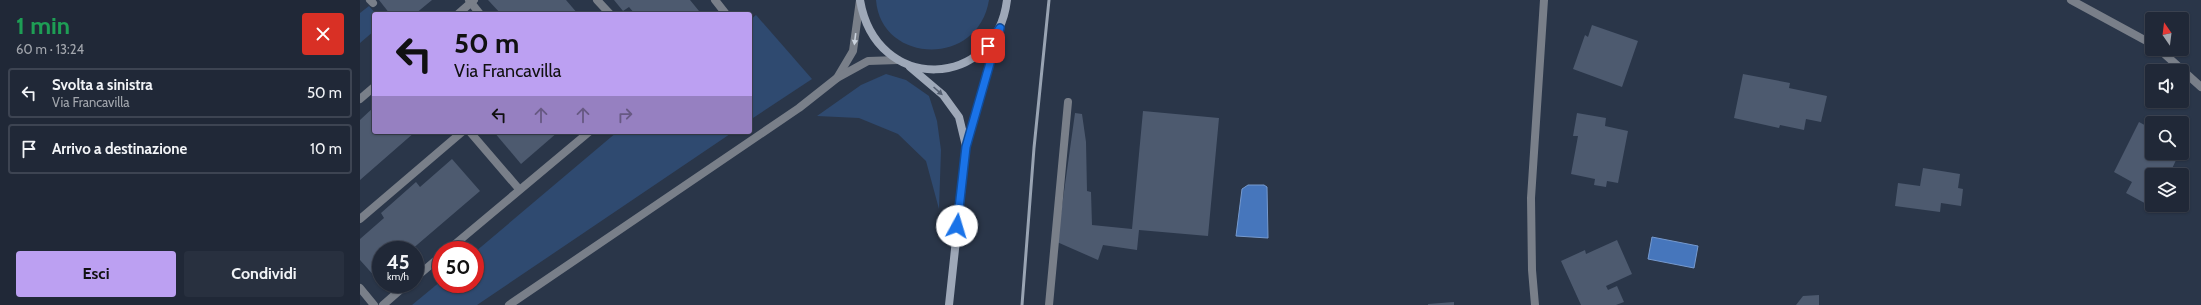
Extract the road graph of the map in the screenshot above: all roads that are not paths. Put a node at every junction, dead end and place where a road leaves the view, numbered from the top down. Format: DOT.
graph roads {
  1 [pos="597,0"];
  2 [pos="715,0"];
  3 [pos="860,0"];
  4 [pos="1007,0"];
  5 [pos="1544,0"];
  6 [pos="2071,0"];
  7 [pos="471,1"];
  8 [pos="460,12"];
  9 [pos="479,12"];
  10 [pos="608,12"];
  11 [pos="724,12"];
  12 [pos="1000,28"];
  13 [pos="2145,40"];
  14 [pos="2167,56"];
  15 [pos="898,60"];
  16 [pos="909,65"];
  17 [pos="837,78"];
  18 [pos="2201,87"];
  19 [pos="372,89"];
  20 [pos="360,99"];
  21 [pos="1068,102"];
  22 [pos="460,134"];
  23 [pos="472,134"];
  24 [pos="585,134"];
  25 [pos="966,147"];
  26 [pos="519,189"];
  27 [pos="360,219"];
  28 [pos="458,241"];
  29 [pos="432,264"];
  30 [pos="424,270"];
  31 [pos="360,288"];
  32 [pos="397,293"];
  33 [pos="374,305"];
  34 [pos="383,305"];
  35 [pos="509,305"];
  36 [pos="949,305"];
  37 [pos="1049,305"];
  38 [pos="1535,305"];
  1 -- 10 [label="street"];
  2 -- 11 [label="street"];
  3 -- 15 [label="main road"];
  3 -- 17 [label="street, one-way"];
  4 -- 12 [label="main road"];
  5 -- 38 [label="street"];
  6 -- 13 [label="street"];
  7 -- 8 [label="street"];
  7 -- 9 [label="street"];
  12 -- 16 [label="main road"];
  12 -- 25 [label="main road"];
  14 -- 18 [label="street"];
  15 -- 16 [label="main road"];
  15 -- 17 [label="street"];
  16 -- 25 [label="main road, one-way"];
  17 -- 35 [label="street"];
  19 -- 20 [label="street"];
  21 -- 37 [label="street"];
  22 -- 27 [label="street"];
  23 -- 26 [label="street"];
  24 -- 26 [label="street"];
  25 -- 36 [label="main road"];
  26 -- 28 [label="street"];
  29 -- 30 [label="street"];
  31 -- 33 [label="street"];
  32 -- 34 [label="street"];
}
